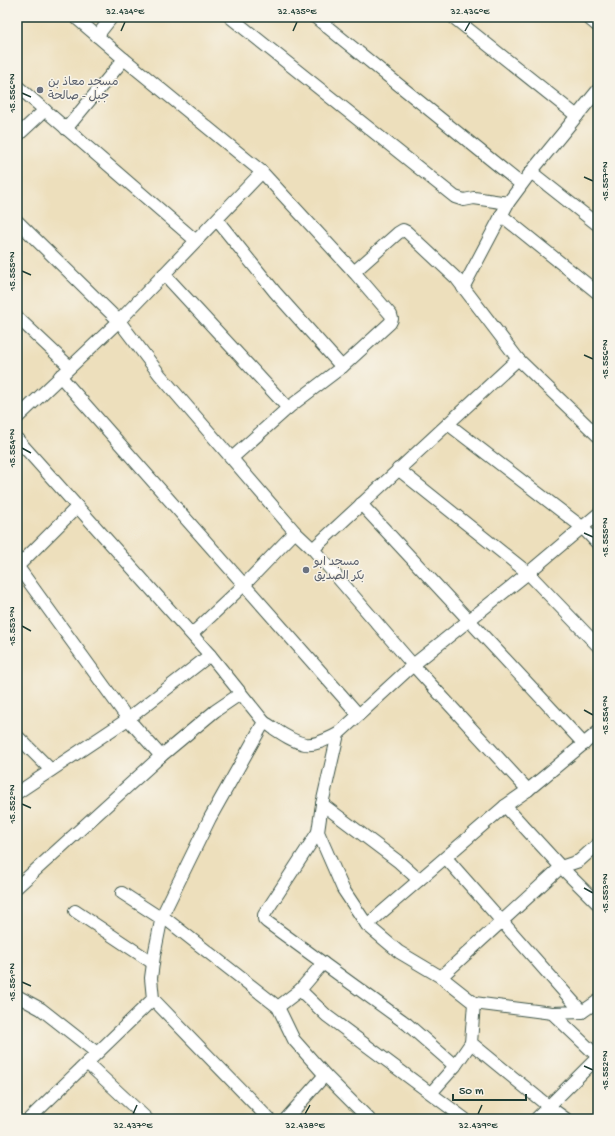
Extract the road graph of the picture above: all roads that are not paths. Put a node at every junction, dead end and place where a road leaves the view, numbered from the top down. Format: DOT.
graph roads {
  1 [pos="74,17"];
  2 [pos="112,17"];
  3 [pos="315,17"];
  4 [pos="453,17"];
  5 [pos="586,17"];
  6 [pos="235,18"];
  7 [pos="598,26"];
  8 [pos="97,36"];
  9 [pos="124,60"];
  10 [pos="17,86"];
  11 [pos="598,90"];
  12 [pos="45,110"];
  13 [pos="577,116"];
  14 [pos="66,129"];
  15 [pos="17,136"];
  16 [pos="262,172"];
  17 [pos="531,172"];
  18 [pos="521,184"];
  19 [pos="508,203"];
  20 [pos="501,215"];
  21 [pos="217,220"];
  22 [pos="17,221"];
  23 [pos="598,225"];
  24 [pos="195,240"];
  25 [pos="354,272"];
  26 [pos="164,274"];
  27 [pos="463,288"];
  28 [pos="598,292"];
  29 [pos="17,317"];
  30 [pos="119,320"];
  31 [pos="518,359"];
  32 [pos="70,367"];
  33 [pos="342,367"];
  34 [pos="60,376"];
  35 [pos="288,408"];
  36 [pos="17,418"];
  37 [pos="448,424"];
  38 [pos="598,436"];
  39 [pos="17,439"];
  40 [pos="232,458"];
  41 [pos="398,469"];
  42 [pos="361,504"];
  43 [pos="77,507"];
  44 [pos="598,514"];
  45 [pos="582,527"];
  46 [pos="295,532"];
  47 [pos="598,544"];
  48 [pos="313,549"];
  49 [pos="17,567"];
  50 [pos="528,573"];
  51 [pos="244,585"];
  52 [pos="468,620"];
  53 [pos="192,634"];
  54 [pos="598,646"];
  55 [pos="210,655"];
  56 [pos="413,665"];
  57 [pos="240,694"];
  58 [pos="358,714"];
  59 [pos="128,719"];
  60 [pos="264,722"];
  61 [pos="598,732"];
  62 [pos="338,734"];
  63 [pos="17,736"];
  64 [pos="584,744"];
  65 [pos="161,756"];
  66 [pos="51,770"];
  67 [pos="528,790"];
  68 [pos="17,792"];
  69 [pos="322,804"];
  70 [pos="505,806"];
  71 [pos="318,832"];
  72 [pos="598,844"];
  73 [pos="446,858"];
  74 [pos="561,867"];
  75 [pos="419,880"];
  76 [pos="17,887"];
  77 [pos="122,893"];
  78 [pos="598,904"];
  79 [pos="75,911"];
  80 [pos="162,918"];
  81 [pos="502,921"];
  82 [pos="366,926"];
  83 [pos="153,963"];
  84 [pos="323,963"];
  85 [pos="441,977"];
  86 [pos="300,990"];
  87 [pos="17,996"];
  88 [pos="152,999"];
  89 [pos="598,1002"];
  90 [pos="474,1003"];
  91 [pos="278,1007"];
  92 [pos="582,1012"];
  93 [pos="552,1013"];
  94 [pos="471,1043"];
  95 [pos="97,1053"];
  96 [pos="87,1063"];
  97 [pos="455,1066"];
  98 [pos="325,1075"];
  99 [pos="432,1093"];
  100 [pos="548,1106"];
  101 [pos="28,1119"];
  102 [pos="147,1119"];
  103 [pos="269,1119"];
  104 [pos="286,1119"];
  105 [pos="369,1119"];
  106 [pos="465,1119"];
  107 [pos="536,1119"];
  108 [pos="566,1119"];
  1 -- 8 [label="street"];
  2 -- 8 [label="street"];
  3 -- 18 [label="street"];
  4 -- 13 [label="street"];
  5 -- 7 [label="street"];
  6 -- 19 [label="street"];
  8 -- 9 [label="street"];
  9 -- 14 [label="street"];
  9 -- 16 [label="street"];
  10 -- 12 [label="street"];
  11 -- 13 [label="street"];
  12 -- 14 [label="street"];
  12 -- 15 [label="street"];
  13 -- 17 [label="street"];
  14 -- 24 [label="street"];
  16 -- 21 [label="street"];
  16 -- 25 [label="street"];
  17 -- 18 [label="street"];
  17 -- 23 [label="street"];
  18 -- 19 [label="street"];
  19 -- 20 [label="street"];
  20 -- 27 [label="street"];
  20 -- 28 [label="street"];
  21 -- 24 [label="street"];
  21 -- 33 [label="street"];
  22 -- 30 [label="street"];
  24 -- 26 [label="street"];
  25 -- 27 [label="street"];
  25 -- 33 [label="street"];
  26 -- 30 [label="street"];
  26 -- 35 [label="street"];
  27 -- 31 [label="street"];
  29 -- 32 [label="street"];
  30 -- 32 [label="street"];
  30 -- 40 [label="street"];
  31 -- 37 [label="street"];
  31 -- 38 [label="street"];
  32 -- 34 [label="street"];
  33 -- 35 [label="street"];
  34 -- 36 [label="street"];
  34 -- 51 [label="street"];
  35 -- 40 [label="street"];
  37 -- 41 [label="street"];
  37 -- 45 [label="street"];
  39 -- 43 [label="street"];
  40 -- 46 [label="street"];
  41 -- 42 [label="street"];
  41 -- 50 [label="street"];
  42 -- 48 [label="street"];
  42 -- 52 [label="street"];
  43 -- 49 [label="street"];
  43 -- 53 [label="street"];
  44 -- 45 [label="street"];
  45 -- 47 [label="street"];
  45 -- 50 [label="street"];
  46 -- 48 [label="street"];
  46 -- 51 [label="street"];
  48 -- 56 [label="street"];
  49 -- 59 [label="street"];
  50 -- 52 [label="street"];
  50 -- 54 [label="street"];
  51 -- 53 [label="street"];
  51 -- 58 [label="street"];
  52 -- 56 [label="street"];
  52 -- 64 [label="street"];
  53 -- 55 [label="street"];
  55 -- 57 [label="street"];
  55 -- 59 [label="street"];
  56 -- 58 [label="street"];
  56 -- 67 [label="street"];
  57 -- 60 [label="street"];
  57 -- 65 [label="street"];
  58 -- 62 [label="street"];
  59 -- 65 [label="street"];
  59 -- 66 [label="street"];
  60 -- 62 [label="street"];
  60 -- 80 [label="street"];
  61 -- 64 [label="street"];
  62 -- 69 [label="street"];
  63 -- 66 [label="street"];
  64 -- 67 [label="street"];
  65 -- 76 [label="street"];
  66 -- 68 [label="street"];
  67 -- 70 [label="street"];
  69 -- 71 [label="street"];
  69 -- 75 [label="street"];
  70 -- 73 [label="street"];
  70 -- 74 [label="street"];
  71 -- 82 [label="street"];
  71 -- 84 [label="street"];
  72 -- 74 [label="street"];
  73 -- 75 [label="street"];
  73 -- 81 [label="street"];
  74 -- 78 [label="street"];
  74 -- 81 [label="street"];
  75 -- 82 [label="street"];
  77 -- 80 [label="street"];
  79 -- 83 [label="street"];
  80 -- 83 [label="street"];
  80 -- 91 [label="street"];
  81 -- 85 [label="street"];
  81 -- 92 [label="street"];
  82 -- 85 [label="street"];
  83 -- 88 [label="street"];
  84 -- 86 [label="street"];
  84 -- 97 [label="street"];
  85 -- 90 [label="street"];
  86 -- 91 [label="street"];
  86 -- 99 [label="street"];
  87 -- 95 [label="street"];
  88 -- 95 [label="street"];
  88 -- 103 [label="street"];
  89 -- 92 [label="street"];
  90 -- 93 [label="street"];
  90 -- 94 [label="street"];
  91 -- 98 [label="street"];
  92 -- 93 [label="street"];
  93 -- 100 [label="street"];
  94 -- 97 [label="street"];
  94 -- 100 [label="street"];
  95 -- 96 [label="street"];
  96 -- 101 [label="street"];
  96 -- 102 [label="street"];
  97 -- 99 [label="street"];
  98 -- 104 [label="street"];
  98 -- 105 [label="street"];
  99 -- 106 [label="street"];
  100 -- 107 [label="street"];
  100 -- 108 [label="street"];
}
